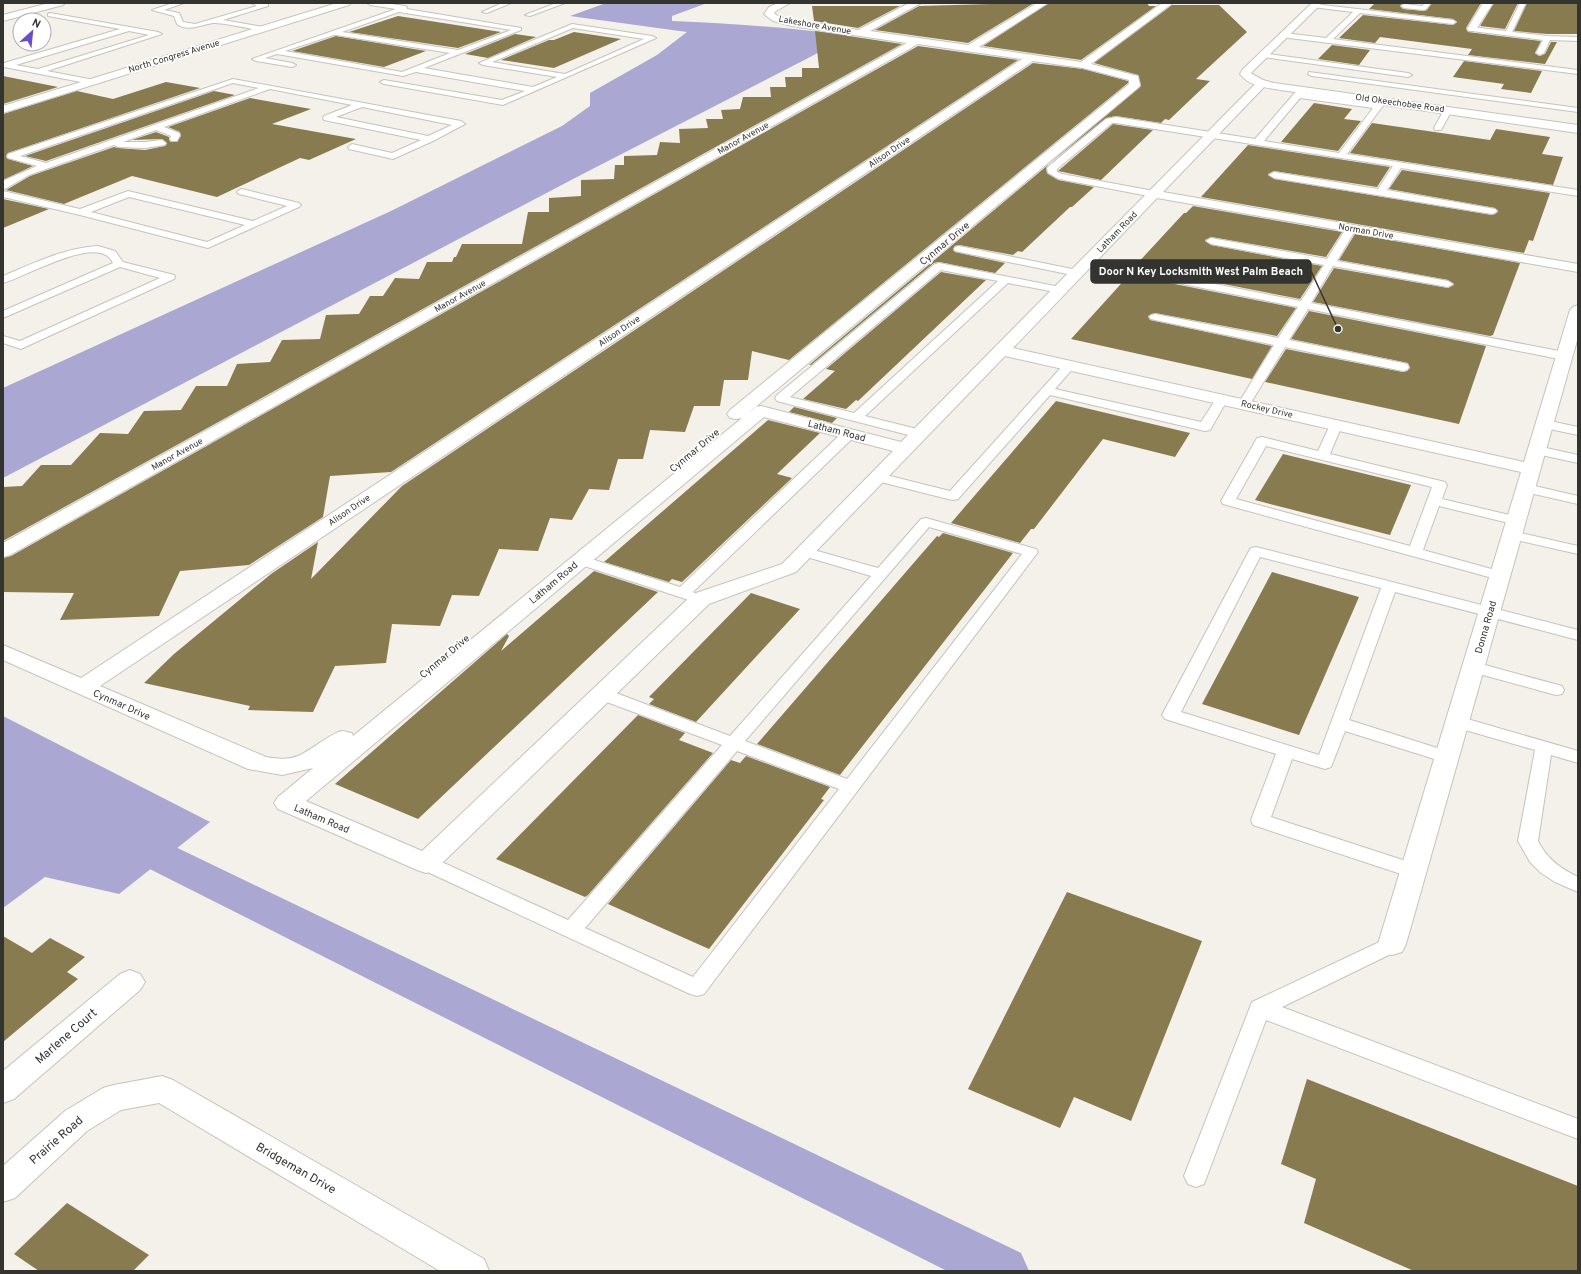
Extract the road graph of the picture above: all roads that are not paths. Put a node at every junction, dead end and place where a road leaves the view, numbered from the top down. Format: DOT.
graph roads {
  1 [pos="60,3"];
  2 [pos="181,3"];
  3 [pos="254,3"];
  4 [pos="346,3"];
  5 [pos="370,3"];
  6 [pos="508,3"];
  7 [pos="562,3"];
  8 [pos="785,3"];
  9 [pos="916,3"];
  10 [pos="1043,3"];
  11 [pos="1168,3"];
  12 [pos="1428,3"];
  13 [pos="1488,3"];
  14 [pos="1523,3"];
  15 [pos="1316,4"];
  16 [pos="9,5"];
  17 [pos="1396,5"];
  18 [pos="34,10"];
  19 [pos="399,10"];
  20 [pos="1358,11"];
  21 [pos="485,12"];
  22 [pos="52,15"];
  23 [pos="528,15"];
  24 [pos="3,18"];
  25 [pos="214,21"];
  26 [pos="1453,22"];
  27 [pos="128,29"];
  28 [pos="263,29"];
  29 [pos="1472,29"];
  30 [pos="335,32"];
  31 [pos="539,32"];
  32 [pos="859,33"];
  33 [pos="1508,33"];
  34 [pos="553,34"];
  35 [pos="1284,35"];
  36 [pos="1547,38"];
  37 [pos="1578,39"];
  38 [pos="1328,40"];
  39 [pos="917,41"];
  40 [pos="969,49"];
  41 [pos="276,52"];
  42 [pos="1540,53"];
  43 [pos="460,56"];
  44 [pos="1261,57"];
  45 [pos="1031,58"];
  46 [pos="1083,65"];
  47 [pos="302,67"];
  48 [pos="415,69"];
  49 [pos="37,71"];
  50 [pos="1578,72"];
  51 [pos="1312,74"];
  52 [pos="1408,75"];
  53 [pos="565,76"];
  54 [pos="372,80"];
  55 [pos="91,82"];
  56 [pos="1262,83"];
  57 [pos="269,87"];
  58 [pos="534,90"];
  59 [pos="1300,92"];
  60 [pos="1380,103"];
  61 [pos="360,105"];
  62 [pos="1496,108"];
  63 [pos="3,110"];
  64 [pos="1448,110"];
  65 [pos="1578,110"];
  66 [pos="156,127"];
  67 [pos="1438,128"];
  68 [pos="1578,128"];
  69 [pos="1211,136"];
  70 [pos="430,138"];
  71 [pos="174,139"];
  72 [pos="111,143"];
  73 [pos="162,143"];
  74 [pos="1257,143"];
  75 [pos="352,147"];
  76 [pos="1341,156"];
  77 [pos="1398,165"];
  78 [pos="48,166"];
  79 [pos="26,173"];
  80 [pos="1274,175"];
  81 [pos="3,176"];
  82 [pos="3,187"];
  83 [pos="242,192"];
  84 [pos="1381,192"];
  85 [pos="1578,193"];
  86 [pos="3,194"];
  87 [pos="1154,194"];
  88 [pos="1492,210"];
  89 [pos="81,212"];
  90 [pos="254,224"];
  91 [pos="1351,229"];
  92 [pos="1210,241"];
  93 [pos="959,249"];
  94 [pos="1330,263"];
  95 [pos="119,264"];
  96 [pos="1082,268"];
  97 [pos="1578,268"];
  98 [pos="1006,279"];
  99 [pos="3,280"];
  100 [pos="1448,284"];
  101 [pos="1060,290"];
  102 [pos="1304,305"];
  103 [pos="3,315"];
  104 [pos="1155,317"];
  105 [pos="1577,320"];
  106 [pos="3,339"];
  107 [pos="1281,343"];
  108 [pos="1002,350"];
  109 [pos="1564,356"];
  110 [pos="1070,365"];
  111 [pos="1403,367"];
  112 [pos="1047,391"];
  113 [pos="1222,399"];
  114 [pos="1244,404"];
  115 [pos="1545,424"];
  116 [pos="1336,425"];
  117 [pos="853,426"];
  118 [pos="1578,431"];
  119 [pos="920,434"];
  120 [pos="906,449"];
  121 [pos="1322,456"];
  122 [pos="1578,459"];
  123 [pos="1532,469"];
  124 [pos="878,477"];
  125 [pos="1578,500"];
  126 [pos="1434,501"];
  127 [pos="1515,528"];
  128 [pos="1578,550"];
  129 [pos="3,551"];
  130 [pos="805,552"];
  131 [pos="1415,552"];
  132 [pos="580,560"];
  133 [pos="881,574"];
  134 [pos="1501,576"];
  135 [pos="1389,586"];
  136 [pos="692,596"];
  137 [pos="1490,612"];
  138 [pos="1578,635"];
  139 [pos="3,652"];
  140 [pos="1474,667"];
  141 [pos="83,687"];
  142 [pos="1556,690"];
  143 [pos="602,694"];
  144 [pos="1457,722"];
  145 [pos="1339,723"];
  146 [pos="733,743"];
  147 [pos="1544,747"];
  148 [pos="1286,751"];
  149 [pos="1447,757"];
  150 [pos="1578,757"];
  151 [pos="851,787"];
  152 [pos="426,863"];
  153 [pos="1414,871"];
  154 [pos="1578,885"];
  155 [pos="571,930"];
  156 [pos="1392,944"];
  157 [pos="130,982"];
  158 [pos="1260,1008"];
  159 [pos="3,1090"];
  160 [pos="114,1098"];
  161 [pos="1578,1129"];
  162 [pos="1196,1176"];
  163 [pos="3,1187"];
  164 [pos="472,1271"];
  1 -- 18 [label="street"];
  2 -- 25 [label="lane"];
  3 -- 25 [label="lane"];
  4 -- 28 [label="street, North Congress Avenue"];
  5 -- 19 [label="lane"];
  6 -- 21 [label="lane"];
  7 -- 23 [label="lane"];
  8 -- 32 [label="street, Lakeshore Avenue"];
  9 -- 32 [label="street"];
  10 -- 40 [label="street"];
  11 -- 46 [label="street"];
  12 -- 17 [label="lane"];
  13 -- 29 [label="street"];
  14 -- 33 [label="lane"];
  15 -- 20 [label="lane"];
  15 -- 35 [label="street"];
  16 -- 18 [label="street"];
  18 -- 24 [label="street"];
  19 -- 30 [label="lane"];
  19 -- 43 [label="lane"];
  20 -- 26 [label="lane"];
  20 -- 38 [label="lane"];
  22 -- 27 [label="lane"];
  25 -- 28 [label="lane"];
  27 -- 49 [label="lane"];
  27 -- 49 [label="lane"];
  28 -- 55 [label="street, North Congress Avenue"];
  29 -- 33 [label="lane"];
  30 -- 41 [label="lane"];
  30 -- 43 [label="lane"];
  31 -- 34 [label="lane"];
  32 -- 39 [label="street"];
  33 -- 36 [label="lane"];
  34 -- 53 [label="lane"];
  34 -- 53 [label="lane"];
  35 -- 38 [label="lane"];
  35 -- 44 [label="street"];
  36 -- 37 [label="lane"];
  36 -- 42 [label="lane"];
  38 -- 50 [label="lane"];
  39 -- 40 [label="street"];
  39 -- 129 [label="street, Manor Avenue"];
  40 -- 45 [label="street"];
  41 -- 47 [label="lane"];
  41 -- 48 [label="lane"];
  43 -- 48 [label="lane"];
  44 -- 52 [label="lane"];
  44 -- 56 [label="street, Old Okeechobee Road"];
  45 -- 46 [label="street"];
  45 -- 141 [label="street, Alison Drive"];
  46 -- 141 [label="street, Cynmar Drive"];
  48 -- 58 [label="lane"];
  49 -- 55 [label="lane"];
  51 -- 62 [label="lane"];
  53 -- 58 [label="lane"];
  54 -- 58 [label="lane"];
  55 -- 63 [label="street, North Congress Avenue"];
  56 -- 59 [label="street, Old Okeechobee Road"];
  56 -- 69 [label="street, Latham Road"];
  57 -- 61 [label="lane"];
  57 -- 66 [label="lane"];
  57 -- 78 [label="lane"];
  59 -- 60 [label="street, Old Okeechobee Road"];
  59 -- 74 [label="lane"];
  60 -- 64 [label="street, Old Okeechobee Road"];
  60 -- 76 [label="lane"];
  61 -- 70 [label="lane"];
  61 -- 70 [label="lane"];
  62 -- 64 [label="street, Old Okeechobee Road"];
  62 -- 65 [label="lane"];
  62 -- 68 [label="street, Old Okeechobee Road"];
  64 -- 67 [label="lane"];
  66 -- 71 [label="lane"];
  66 -- 72 [label="lane"];
  69 -- 74 [label="lane"];
  69 -- 87 [label="street, Latham Road"];
  69 -- 87 [label="lane"];
  70 -- 75 [label="lane"];
  72 -- 73 [label="lane"];
  72 -- 78 [label="lane"];
  74 -- 76 [label="lane"];
  76 -- 77 [label="lane"];
  77 -- 84 [label="lane"];
  77 -- 85 [label="lane"];
  78 -- 79 [label="lane"];
  79 -- 81 [label="lane"];
  79 -- 82 [label="lane"];
  80 -- 84 [label="lane"];
  83 -- 90 [label="lane"];
  84 -- 88 [label="lane"];
  86 -- 89 [label="lane"];
  87 -- 91 [label="street, Norman Drive"];
  87 -- 96 [label="street, Latham Road"];
  89 -- 90 [label="lane"];
  89 -- 90 [label="lane"];
  91 -- 94 [label="lane"];
  91 -- 97 [label="street, Norman Drive"];
  92 -- 94 [label="lane"];
  93 -- 96 [label="lane"];
  94 -- 100 [label="lane"];
  94 -- 102 [label="lane"];
  95 -- 99 [label="lane"];
  95 -- 103 [label="lane"];
  95 -- 106 [label="lane"];
  96 -- 101 [label="street, Latham Road"];
  96 -- 102 [label="lane"];
  98 -- 101 [label="lane"];
  98 -- 117 [label="lane"];
  98 -- 117 [label="lane"];
  101 -- 108 [label="street, Latham Road"];
  102 -- 107 [label="lane"];
  102 -- 109 [label="lane"];
  104 -- 107 [label="lane"];
  105 -- 109 [label="street, Donna Road"];
  107 -- 111 [label="lane"];
  107 -- 114 [label="lane"];
  108 -- 110 [label="street, Rockey Drive"];
  108 -- 119 [label="street, Latham Road"];
  109 -- 115 [label="street, Donna Road"];
  110 -- 112 [label="lane"];
  110 -- 113 [label="street, Rockey Drive"];
  112 -- 113 [label="lane"];
  112 -- 124 [label="lane"];
  113 -- 114 [label="street, Rockey Drive"];
  114 -- 116 [label="street, Rockey Drive"];
  115 -- 118 [label="lane"];
  115 -- 123 [label="street, Donna Road"];
  116 -- 121 [label="lane"];
  116 -- 123 [label="street, Rockey Drive"];
  117 -- 119 [label="lane"];
  117 -- 120 [label="street, Latham Road"];
  117 -- 132 [label="street, Latham Road"];
  117 -- 136 [label="lane"];
  119 -- 120 [label="street, Latham Road"];
  120 -- 124 [label="street, Latham Road"];
  121 -- 126 [label="lane"];
  121 -- 131 [label="lane"];
  122 -- 123 [label="lane"];
  123 -- 125 [label="lane"];
  123 -- 127 [label="street, Donna Road"];
  124 -- 130 [label="street, Latham Road"];
  126 -- 127 [label="lane"];
  126 -- 131 [label="lane"];
  127 -- 128 [label="lane"];
  127 -- 134 [label="street, Donna Road"];
  130 -- 133 [label="lane"];
  130 -- 136 [label="street, Latham Road"];
  131 -- 134 [label="lane"];
  132 -- 136 [label="lane"];
  132 -- 152 [label="street, Latham Road"];
  133 -- 146 [label="lane"];
  133 -- 151 [label="lane"];
  134 -- 137 [label="street, Donna Road"];
  135 -- 137 [label="lane"];
  135 -- 145 [label="lane"];
  135 -- 148 [label="lane"];
  136 -- 143 [label="street, Latham Road"];
  137 -- 138 [label="lane"];
  137 -- 140 [label="street, Donna Road"];
  139 -- 141 [label="street"];
  140 -- 142 [label="lane"];
  140 -- 144 [label="street, Donna Road"];
  143 -- 146 [label="lane"];
  143 -- 152 [label="street, Latham Road"];
  144 -- 147 [label="lane"];
  144 -- 149 [label="street, Donna Road"];
  145 -- 148 [label="lane"];
  145 -- 149 [label="lane"];
  146 -- 151 [label="lane"];
  146 -- 155 [label="lane"];
  147 -- 150 [label="lane"];
  147 -- 154 [label="lane"];
  148 -- 153 [label="lane"];
  149 -- 153 [label="street, Donna Road"];
  151 -- 155 [label="lane"];
  152 -- 155 [label="lane"];
  153 -- 156 [label="street, Donna Road"];
  156 -- 158 [label="lane"];
  157 -- 159 [label="street, Marlene Court"];
  158 -- 161 [label="lane"];
  158 -- 162 [label="lane"];
  160 -- 163 [label="street, Prairie Road"];
  160 -- 164 [label="street, Bridgeman Drive"];
}
